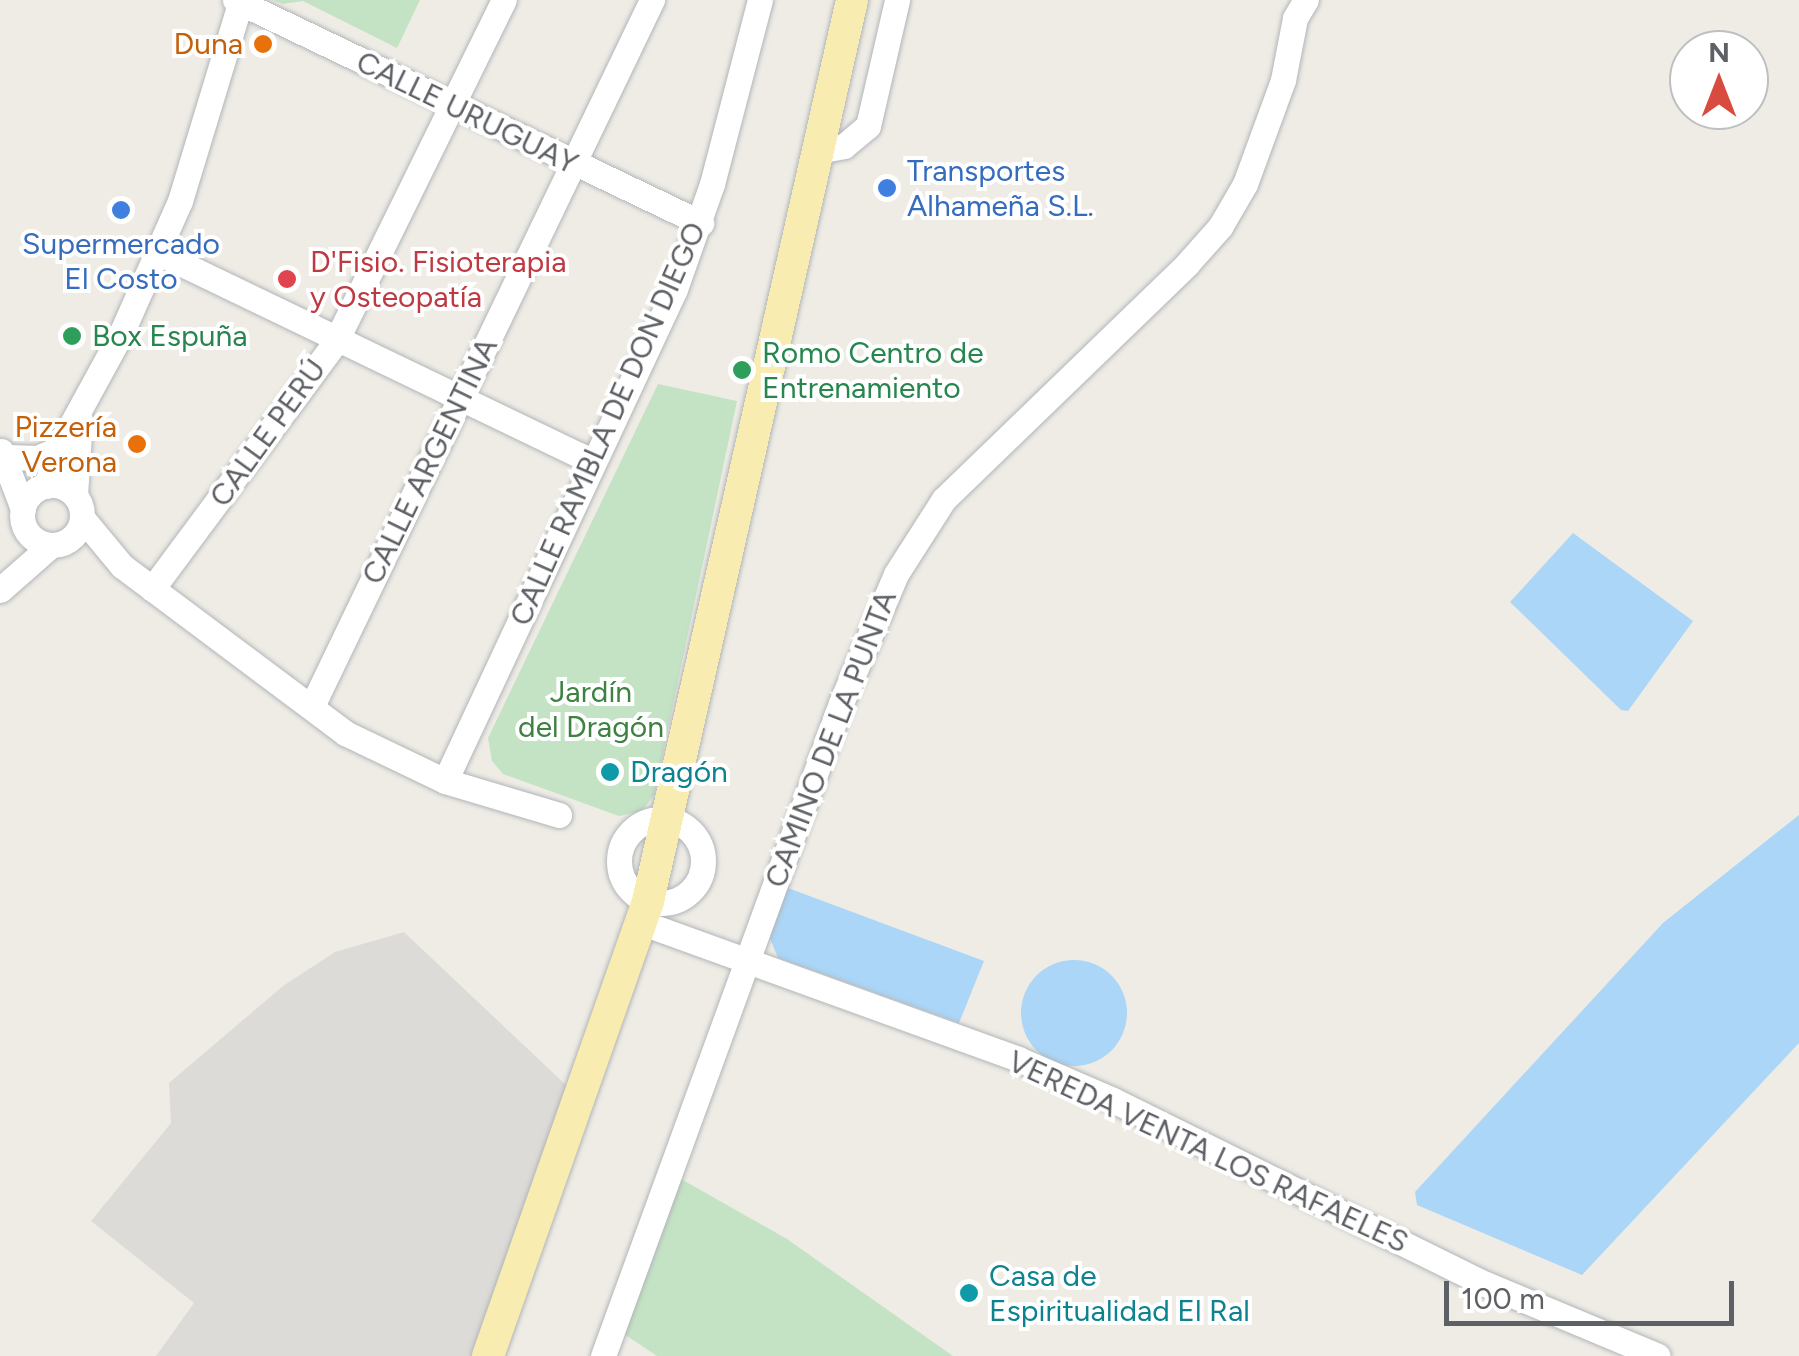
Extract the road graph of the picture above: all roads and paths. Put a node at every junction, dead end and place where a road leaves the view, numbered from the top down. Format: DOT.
graph roads {
  1 [pos="504,0"];
  2 [pos="652,0"];
  3 [pos="760,0"];
  4 [pos="852,0"];
  5 [pos="897,0"];
  6 [pos="1306,0"];
  7 [pos="239,1"];
  8 [pos="455,108"];
  9 [pos="817,151"];
  10 [pos="573,164"];
  11 [pos="701,223"];
  12 [pos="157,252"];
  13 [pos="336,341"];
  14 [pos="461,398"];
  15 [pos="80,415"];
  16 [pos="58,449"];
  17 [pos="2,453"];
  18 [pos="593,462"];
  19 [pos="44,486"];
  20 [pos="79,507"];
  21 [pos="23,514"];
  22 [pos="54,546"];
  23 [pos="122,566"];
  24 [pos="0,582"];
  25 [pos="0,590"];
  26 [pos="152,590"];
  27 [pos="312,706"];
  28 [pos="444,781"];
  29 [pos="560,814"];
  30 [pos="668,819"];
  31 [pos="696,886"];
  32 [pos="644,912"];
  33 [pos="697,945"];
  34 [pos="745,962"];
  35 [pos="488,1356"];
  36 [pos="603,1356"];
  37 [pos="1658,1356"];
  1 -- 8 [label="street, CALLE PERÚ"];
  2 -- 10 [label="street, CALLE ARGENTINA"];
  3 -- 11 [label="street, CALLE RAMBLA DE DON DIEGO"];
  4 -- 9 [label="main road"];
  5 -- 9 [label="street"];
  6 -- 34 [label="street, CAMINO DE LA PUNTA"];
  7 -- 8 [label="street, CALLE URUGUAY"];
  7 -- 12 [label="street"];
  8 -- 10 [label="street, CALLE URUGUAY"];
  8 -- 13 [label="street, CALLE PERÚ"];
  9 -- 30 [label="main road"];
  10 -- 11 [label="street, CALLE URUGUAY"];
  10 -- 14 [label="street, CALLE ARGENTINA"];
  11 -- 18 [label="street, CALLE RAMBLA DE DON DIEGO"];
  12 -- 13 [label="street"];
  12 -- 15 [label="street"];
  13 -- 14 [label="street"];
  13 -- 26 [label="street, CALLE PERÚ"];
  14 -- 18 [label="street"];
  14 -- 27 [label="street, CALLE ARGENTINA"];
  15 -- 16 [label="street"];
  15 -- 20 [label="street"];
  16 -- 17 [label="street"];
  16 -- 19 [label="street"];
  17 -- 19 [label="street"];
  17 -- 21 [label="street"];
  18 -- 28 [label="street, CALLE RAMBLA DE DON DIEGO"];
  19 -- 20 [label="street"];
  19 -- 21 [label="street"];
  20 -- 22 [label="street"];
  20 -- 23 [label="street"];
  21 -- 22 [label="street"];
  21 -- 24 [label="street"];
  22 -- 23 [label="street"];
  22 -- 25 [label="street"];
  23 -- 26 [label="street"];
  26 -- 27 [label="street"];
  27 -- 28 [label="street"];
  28 -- 29 [label="street"];
  30 -- 31 [label="street"];
  30 -- 32 [label="main road"];
  31 -- 32 [label="street"];
  31 -- 33 [label="street"];
  32 -- 33 [label="street, VEREDA VENTA LOS RAFAELES"];
  32 -- 35 [label="main road"];
  33 -- 34 [label="street, VEREDA VENTA LOS RAFAELES"];
  34 -- 36 [label="street, CAMINO DE LA PUNTA"];
  34 -- 37 [label="street, VEREDA VENTA LOS RAFAELES"];
}
